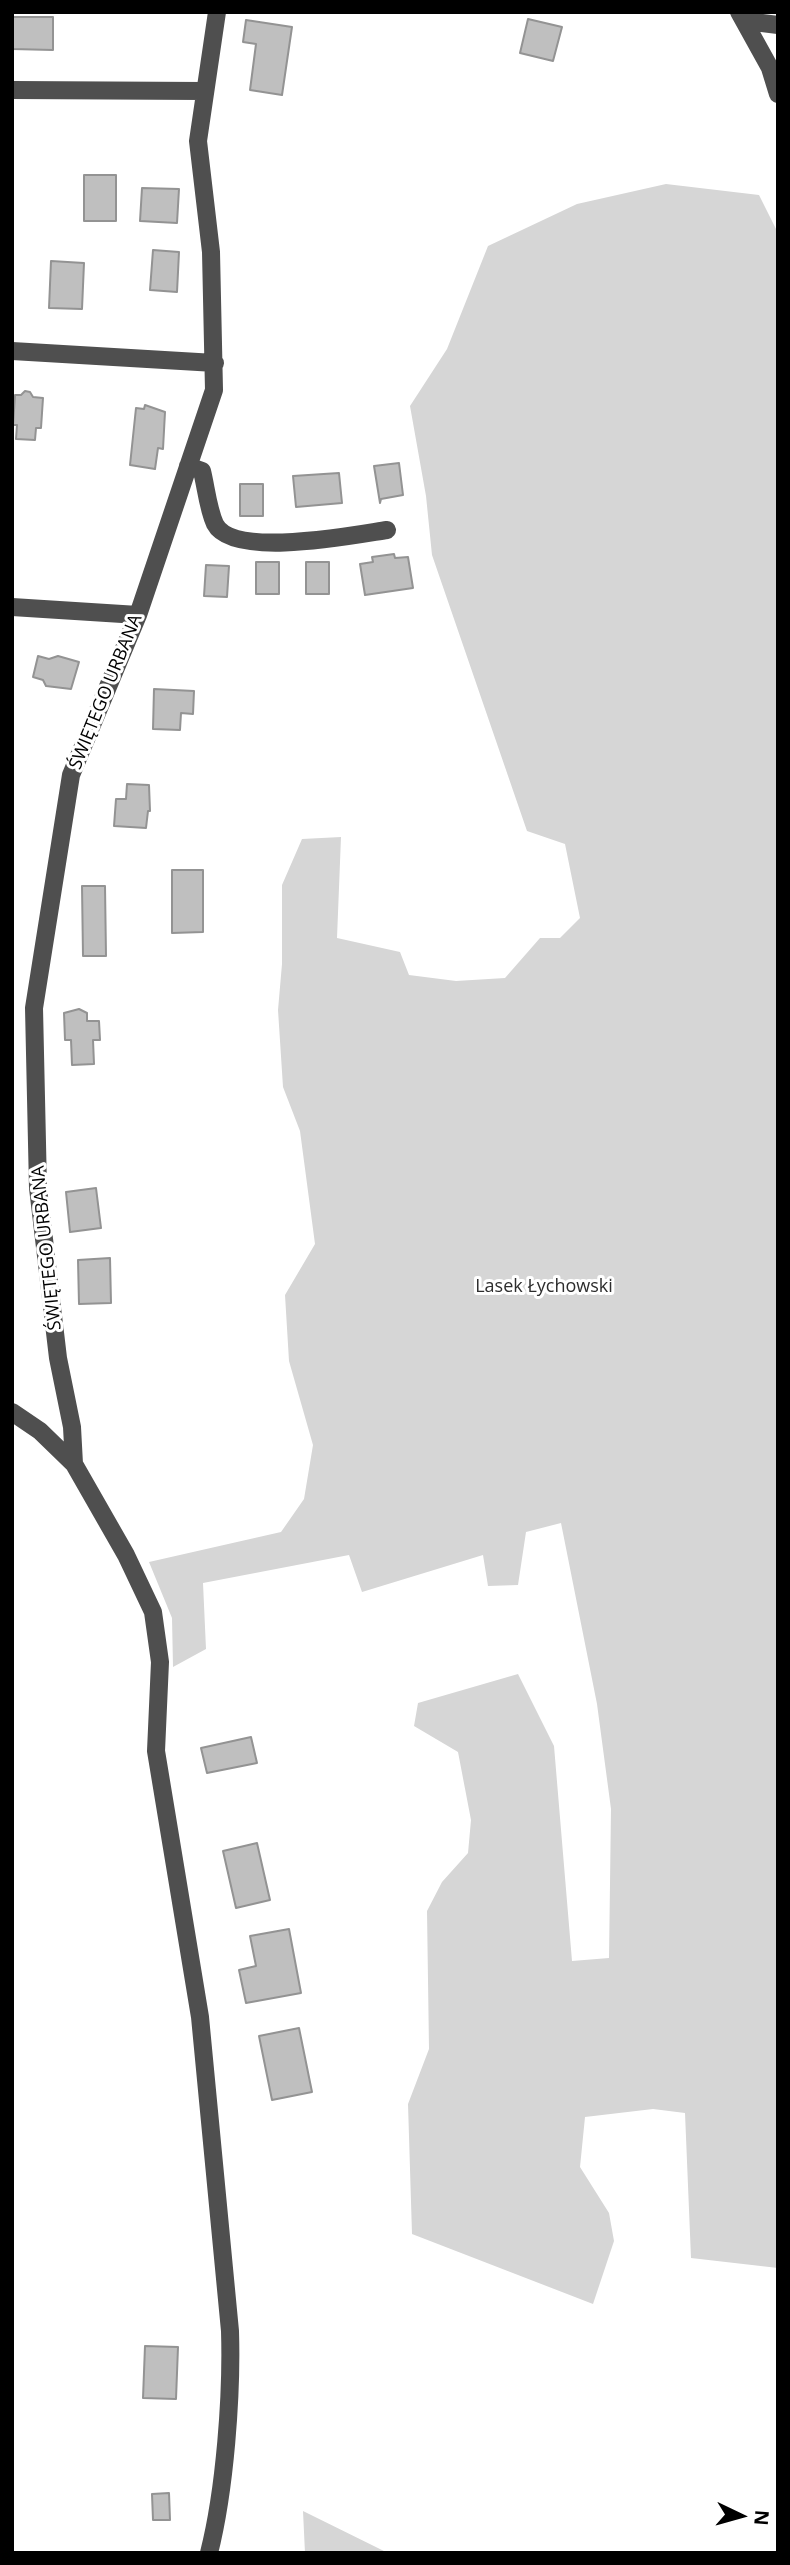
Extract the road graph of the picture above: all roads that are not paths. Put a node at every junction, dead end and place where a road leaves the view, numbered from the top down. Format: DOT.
graph roads {
  1 [pos="217,12"];
  2 [pos="742,16"];
  3 [pos="778,25"];
  4 [pos="12,90"];
  5 [pos="204,91"];
  6 [pos="778,94"];
  7 [pos="12,351"];
  8 [pos="215,363"];
  9 [pos="188,466"];
  10 [pos="387,530"];
  11 [pos="12,607"];
  12 [pos="138,615"];
  13 [pos="12,1412"];
  14 [pos="74,1464"];
  15 [pos="209,2553"];
  1 -- 5 [label="street, ŚWIĘTEGO URBANA"];
  2 -- 3 [label="street"];
  2 -- 6 [label="street"];
  4 -- 5 [label="street"];
  5 -- 8 [label="street, ŚWIĘTEGO URBANA"];
  7 -- 8 [label="street"];
  8 -- 9 [label="street, ŚWIĘTEGO URBANA"];
  9 -- 10 [label="street"];
  9 -- 12 [label="street, ŚWIĘTEGO URBANA"];
  11 -- 12 [label="street"];
  12 -- 14 [label="street, ŚWIĘTEGO URBANA"];
  13 -- 14 [label="street"];
  14 -- 15 [label="street"];
}
